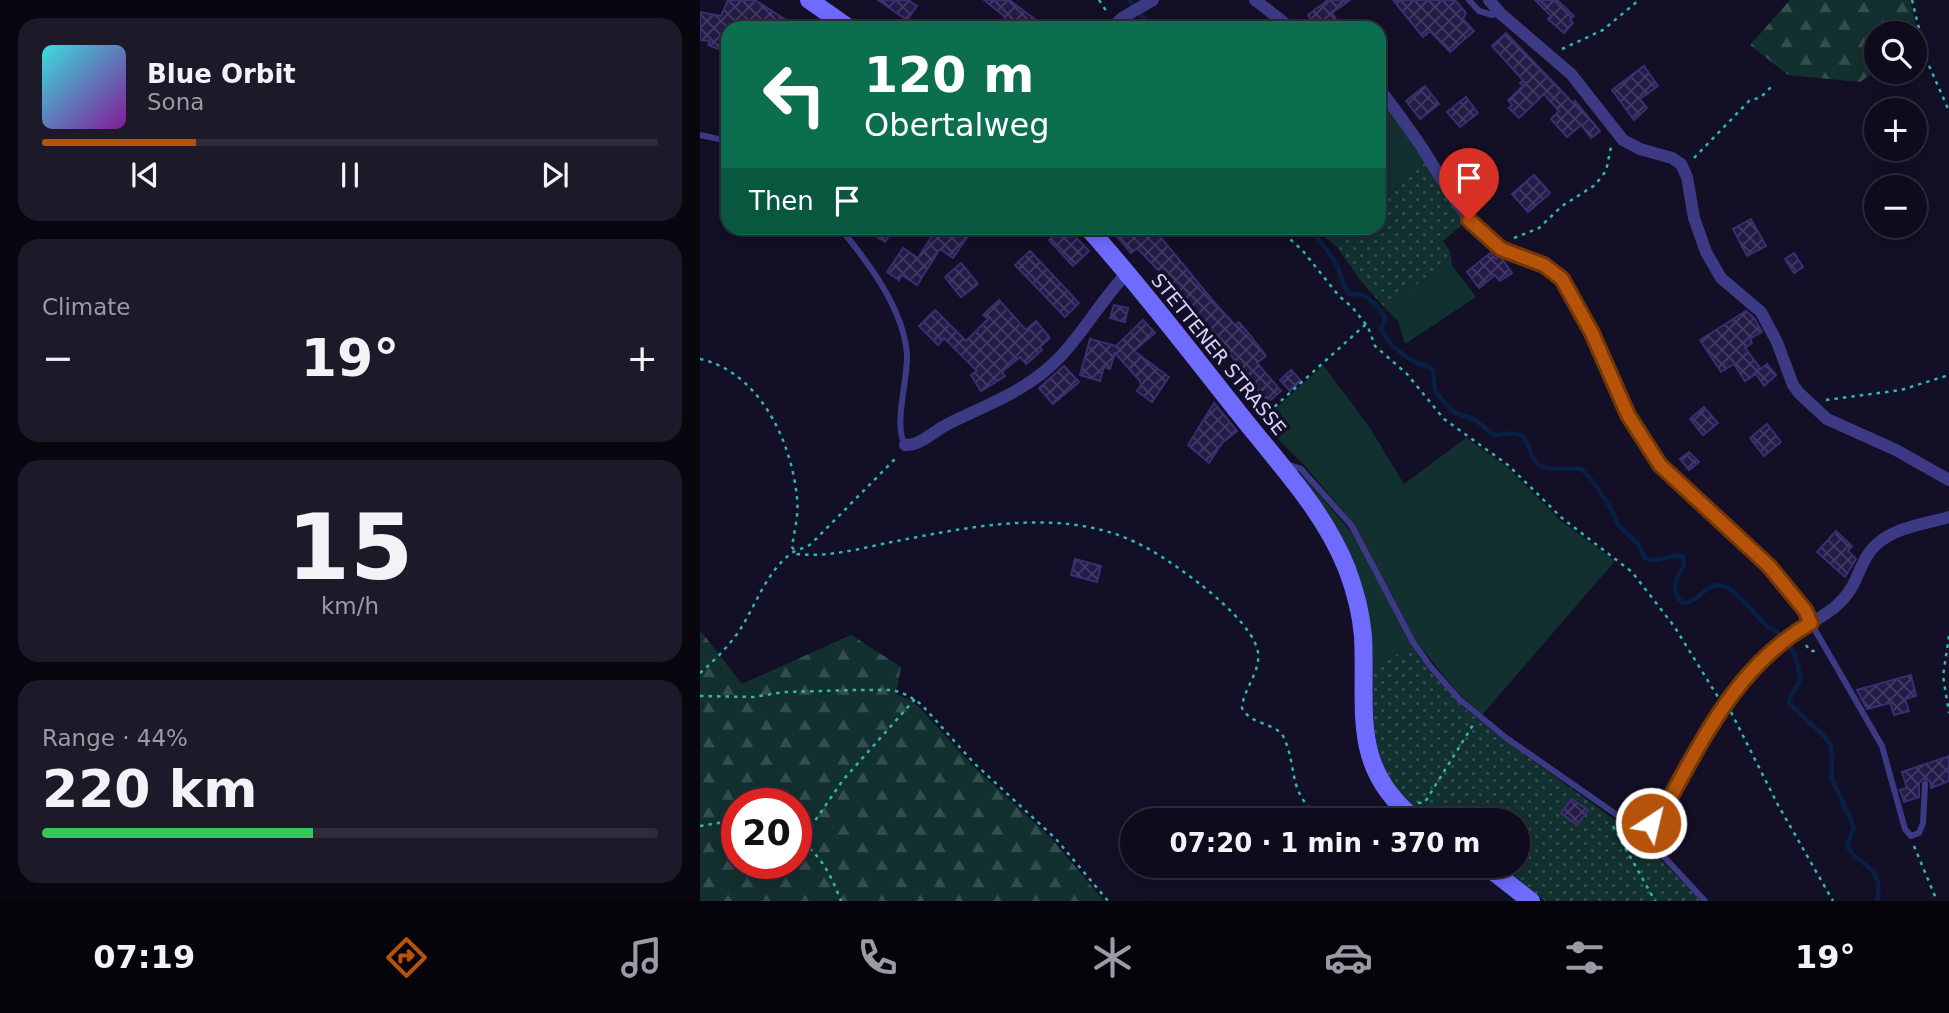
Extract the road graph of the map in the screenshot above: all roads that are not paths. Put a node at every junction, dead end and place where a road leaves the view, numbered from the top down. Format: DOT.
graph roads {
  1 [pos="1255,0"];
  2 [pos="1469,0"];
  3 [pos="1489,0"];
  4 [pos="1150,2"];
  5 [pos="820,3"];
  6 [pos="1498,11"];
  7 [pos="841,21"];
  8 [pos="1120,21"];
  9 [pos="1282,21"];
  10 [pos="1386,97"];
  11 [pos="700,135"];
  12 [pos="721,140"];
  13 [pos="845,235"];
  14 [pos="1094,235"];
  15 [pos="1127,273"];
  16 [pos="905,445"];
  17 [pos="1281,464"];
  18 [pos="1949,480"];
  19 [pos="1949,517"];
  20 [pos="1811,623"];
  21 [pos="1925,784"];
  22 [pos="1405,808"];
  23 [pos="1640,831"];
  24 [pos="1501,878"];
  25 [pos="1531,901"];
  26 [pos="1705,901"];
  1 -- 9 [label="street"];
  2 -- 6 [label="lane"];
  3 -- 6 [label="street"];
  4 -- 8 [label="street"];
  5 -- 7 [label="main road"];
  6 -- 18 [label="street"];
  10 -- 20 [label="street"];
  11 -- 12 [label="lane"];
  13 -- 16 [label="lane"];
  14 -- 15 [label="main road, STETTENER STRASSE"];
  15 -- 16 [label="street"];
  15 -- 17 [label="main road, STETTENER STRASSE"];
  17 -- 22 [label="main road, STETTENER STRASSE"];
  17 -- 23 [label="lane"];
  19 -- 20 [label="street"];
  20 -- 21 [label="lane"];
  20 -- 23 [label="lane"];
  23 -- 26 [label="lane"];
  24 -- 25 [label="main road"];
}
